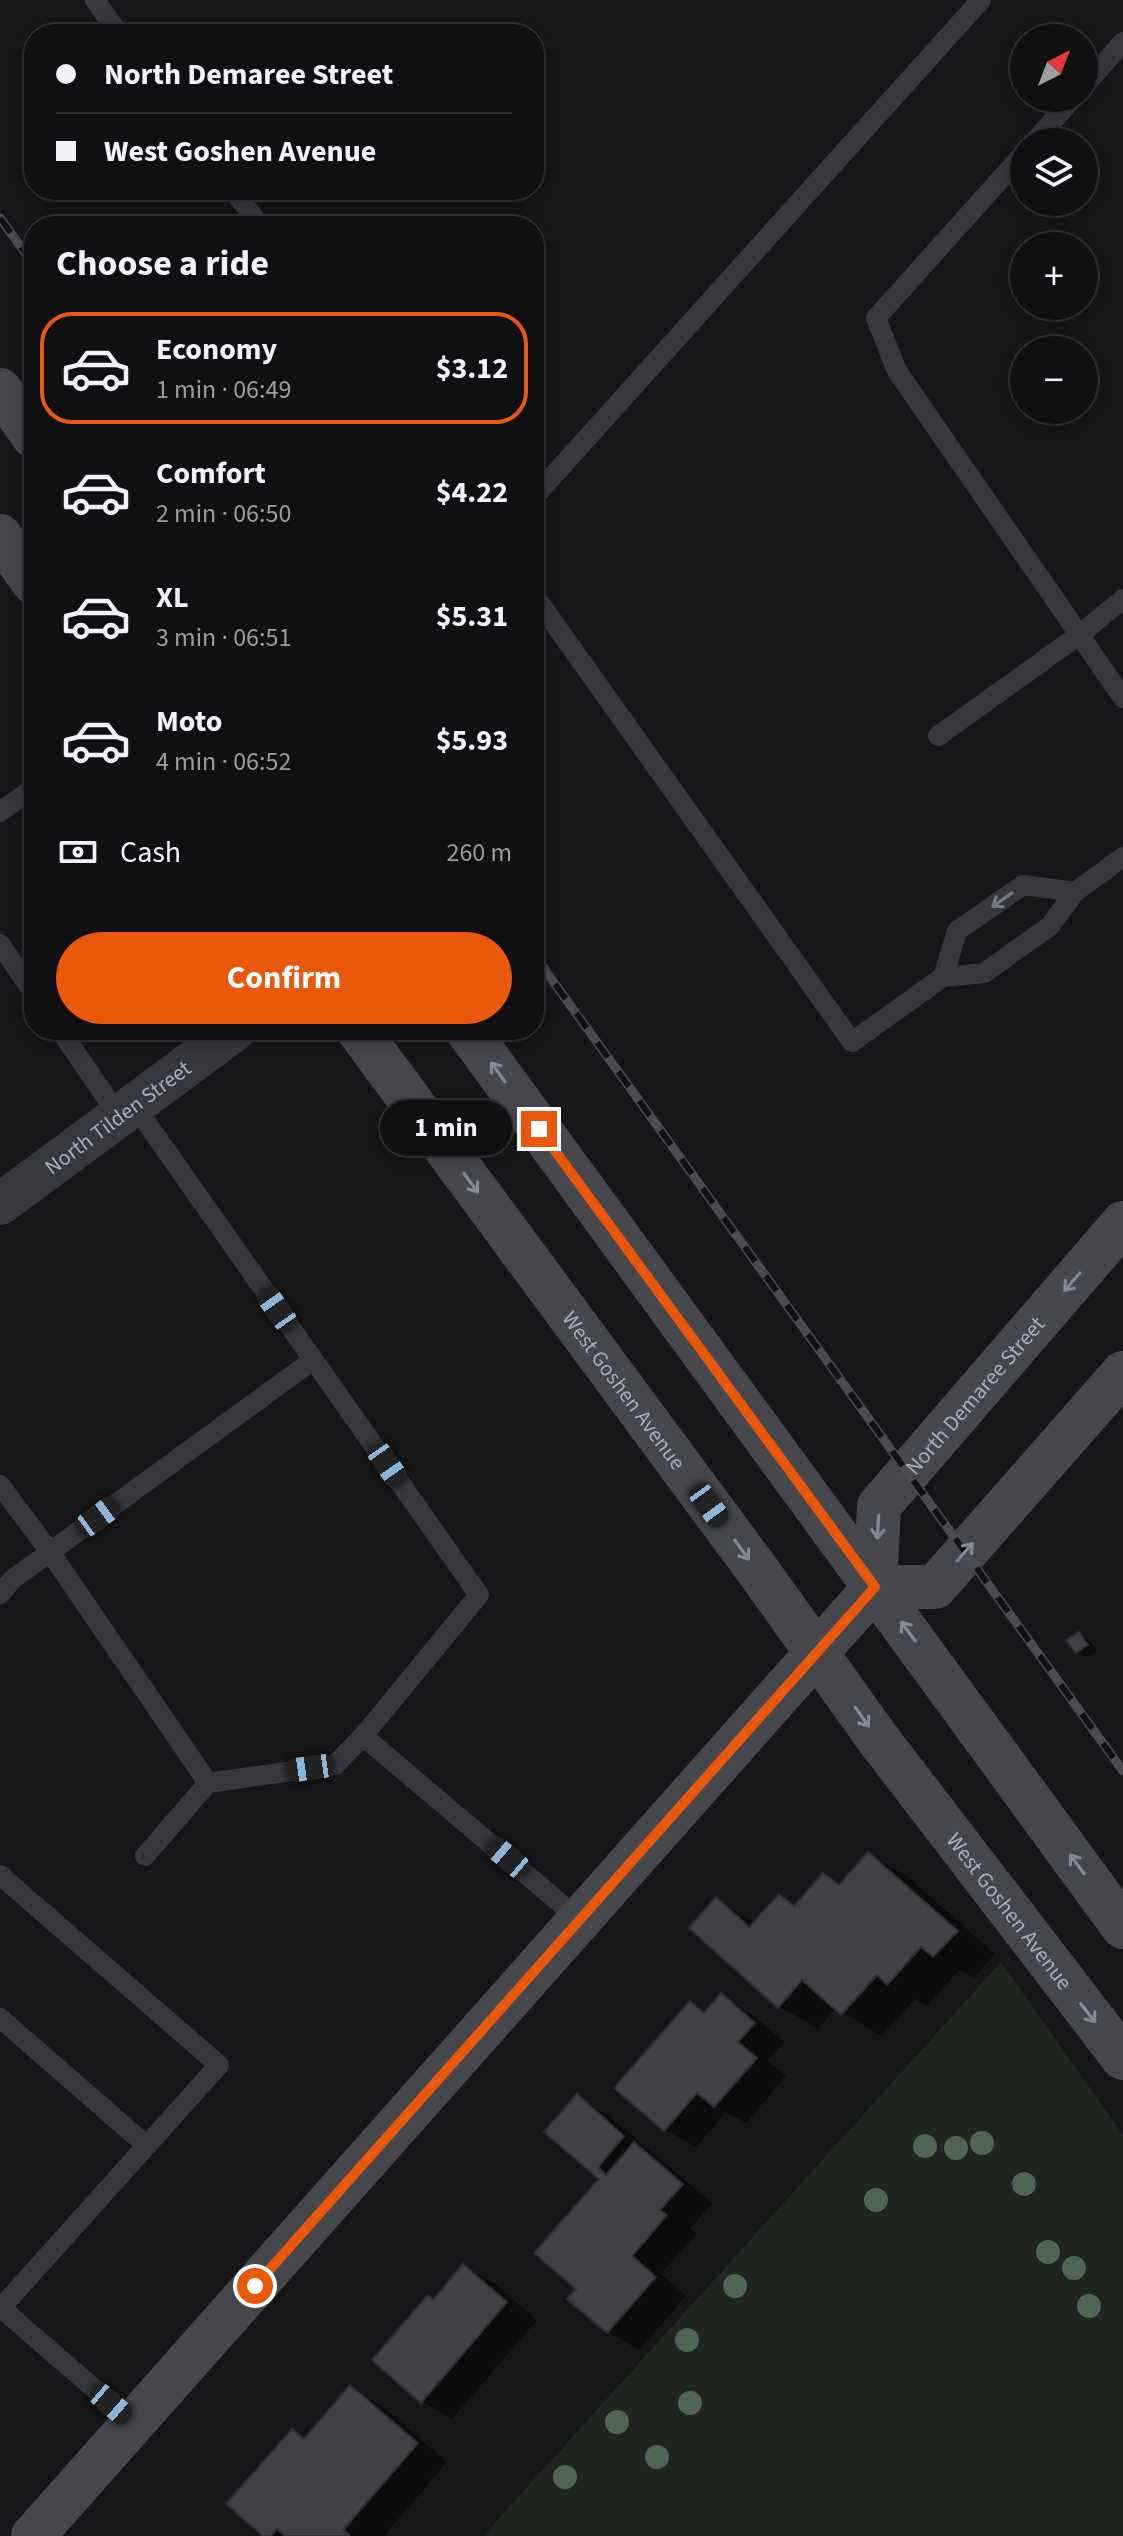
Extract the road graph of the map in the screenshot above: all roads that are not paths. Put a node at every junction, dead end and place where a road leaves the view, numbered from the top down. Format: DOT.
graph roads {
  1 [pos="95,0"];
  2 [pos="981,0"];
  3 [pos="112,24"];
  4 [pos="1123,42"];
  5 [pos="1098,70"];
  6 [pos="1061,112"];
  7 [pos="1046,128"];
  8 [pos="1010,169"];
  9 [pos="0,390"];
  10 [pos="24,423"];
  11 [pos="544,486"];
  12 [pos="0,536"];
  13 [pos="24,569"];
  14 [pos="1123,599"];
  15 [pos="544,609"];
  16 [pos="1079,635"];
  17 [pos="1123,698"];
  18 [pos="938,736"];
  19 [pos="24,795"];
  20 [pos="0,812"];
  21 [pos="1123,857"];
  22 [pos="1075,892"];
  23 [pos="0,944"];
  24 [pos="943,977"];
  25 [pos="24,979"];
  26 [pos="68,1040"];
  27 [pos="222,1040"];
  28 [pos="365,1040"];
  29 [pos="474,1040"];
  30 [pos="127,1110"];
  31 [pos="0,1204"];
  32 [pos="1123,1223"];
  33 [pos="313,1360"];
  34 [pos="1123,1373"];
  35 [pos="0,1485"];
  36 [pos="50,1552"];
  37 [pos="875,1587"];
  38 [pos="0,1594"];
  39 [pos="817,1654"];
  40 [pos="363,1736"];
  41 [pos="208,1783"];
  42 [pos="145,1856"];
  43 [pos="0,1875"];
  44 [pos="580,1920"];
  45 [pos="1123,1927"];
  46 [pos="0,2018"];
  47 [pos="1123,2058"];
  48 [pos="147,2146"];
  49 [pos="1,2308"];
  50 [pos="134,2423"];
  51 [pos="33,2536"];
  1 -- 3 [label="lane"];
  2 -- 11 [label="lane"];
  4 -- 5 [label="lane"];
  6 -- 7 [label="lane"];
  8 -- 16 [label="lane"];
  9 -- 10 [label="main road"];
  12 -- 13 [label="main road"];
  14 -- 16 [label="lane"];
  15 -- 24 [label="lane"];
  16 -- 17 [label="lane"];
  16 -- 18 [label="lane"];
  19 -- 20 [label="lane"];
  21 -- 22 [label="lane"];
  22 -- 24 [label="lane"];
  22 -- 24 [label="lane, one-way"];
  23 -- 25 [label="lane"];
  26 -- 30 [label="lane"];
  27 -- 30 [label="street, North Tilden Street"];
  28 -- 39 [label="main road, West Goshen Avenue, one-way"];
  37 -- 29 [label="main road, one-way"];
  30 -- 31 [label="street, North Tilden Street"];
  30 -- 33 [label="lane"];
  32 -- 37 [label="main road, North Demaree Street, one-way"];
  33 -- 36 [label="lane"];
  33 -- 40 [label="lane"];
  37 -- 34 [label="main road, one-way"];
  35 -- 36 [label="lane"];
  36 -- 38 [label="lane"];
  36 -- 41 [label="lane"];
  37 -- 39 [label="main road"];
  45 -- 37 [label="main road, one-way"];
  39 -- 44 [label="main road"];
  39 -- 47 [label="main road, West Goshen Avenue, one-way"];
  40 -- 41 [label="lane"];
  40 -- 44 [label="lane"];
  41 -- 42 [label="lane"];
  43 -- 48 [label="lane"];
  44 -- 50 [label="main road"];
  46 -- 48 [label="lane"];
  48 -- 49 [label="lane"];
  49 -- 50 [label="lane"];
  50 -- 51 [label="main road"];
}
